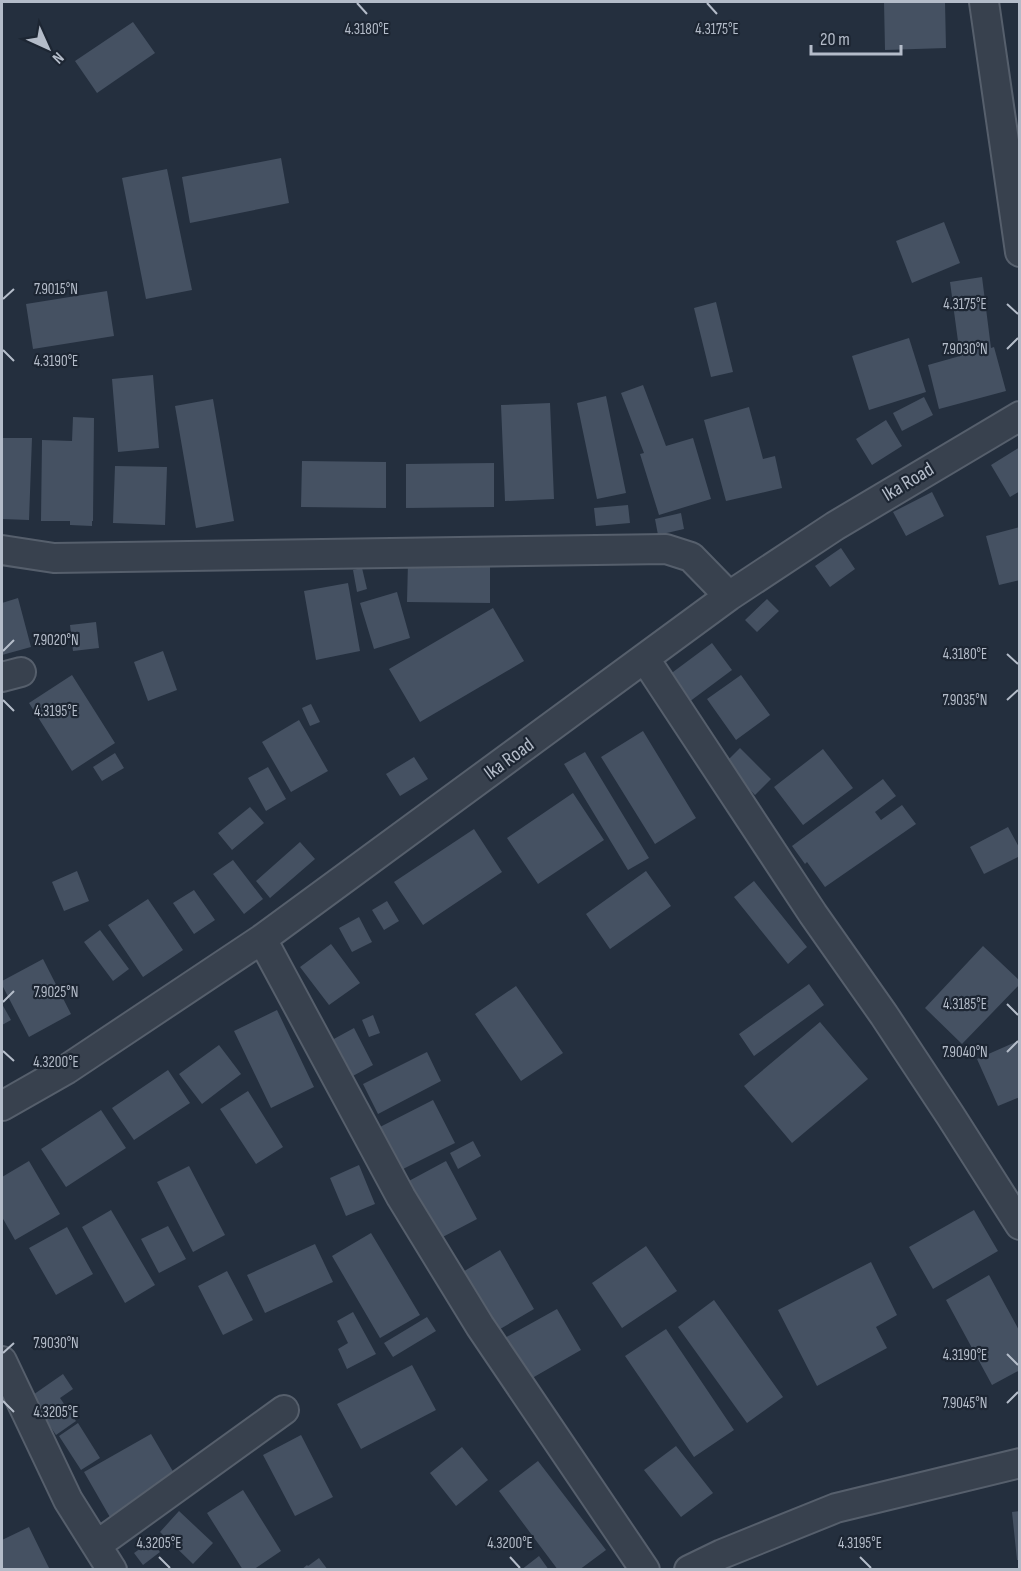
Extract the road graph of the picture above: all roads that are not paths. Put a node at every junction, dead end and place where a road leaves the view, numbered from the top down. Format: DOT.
graph roads {
  1 [pos="984,2"];
  2 [pos="1020,252"];
  3 [pos="1020,416"];
  4 [pos="2,550"];
  5 [pos="729,596"];
  6 [pos="645,659"];
  7 [pos="262,939"];
  8 [pos="2,1106"];
  9 [pos="1020,1225"];
  10 [pos="2,1361"];
  11 [pos="284,1410"];
  12 [pos="1020,1463"];
  13 [pos="97,1545"];
  14 [pos="112,1569"];
  15 [pos="645,1569"];
  16 [pos="689,1569"];
  1 -- 2 [label="street"];
  3 -- 5 [label="street, Ika Road"];
  4 -- 5 [label="street"];
  5 -- 6 [label="street, Ika Road"];
  6 -- 7 [label="street, Ika Road"];
  6 -- 9 [label="street"];
  7 -- 8 [label="street, Ika Road"];
  7 -- 15 [label="street"];
  10 -- 13 [label="street"];
  11 -- 13 [label="street"];
  12 -- 16 [label="street"];
  13 -- 14 [label="street"];
}
